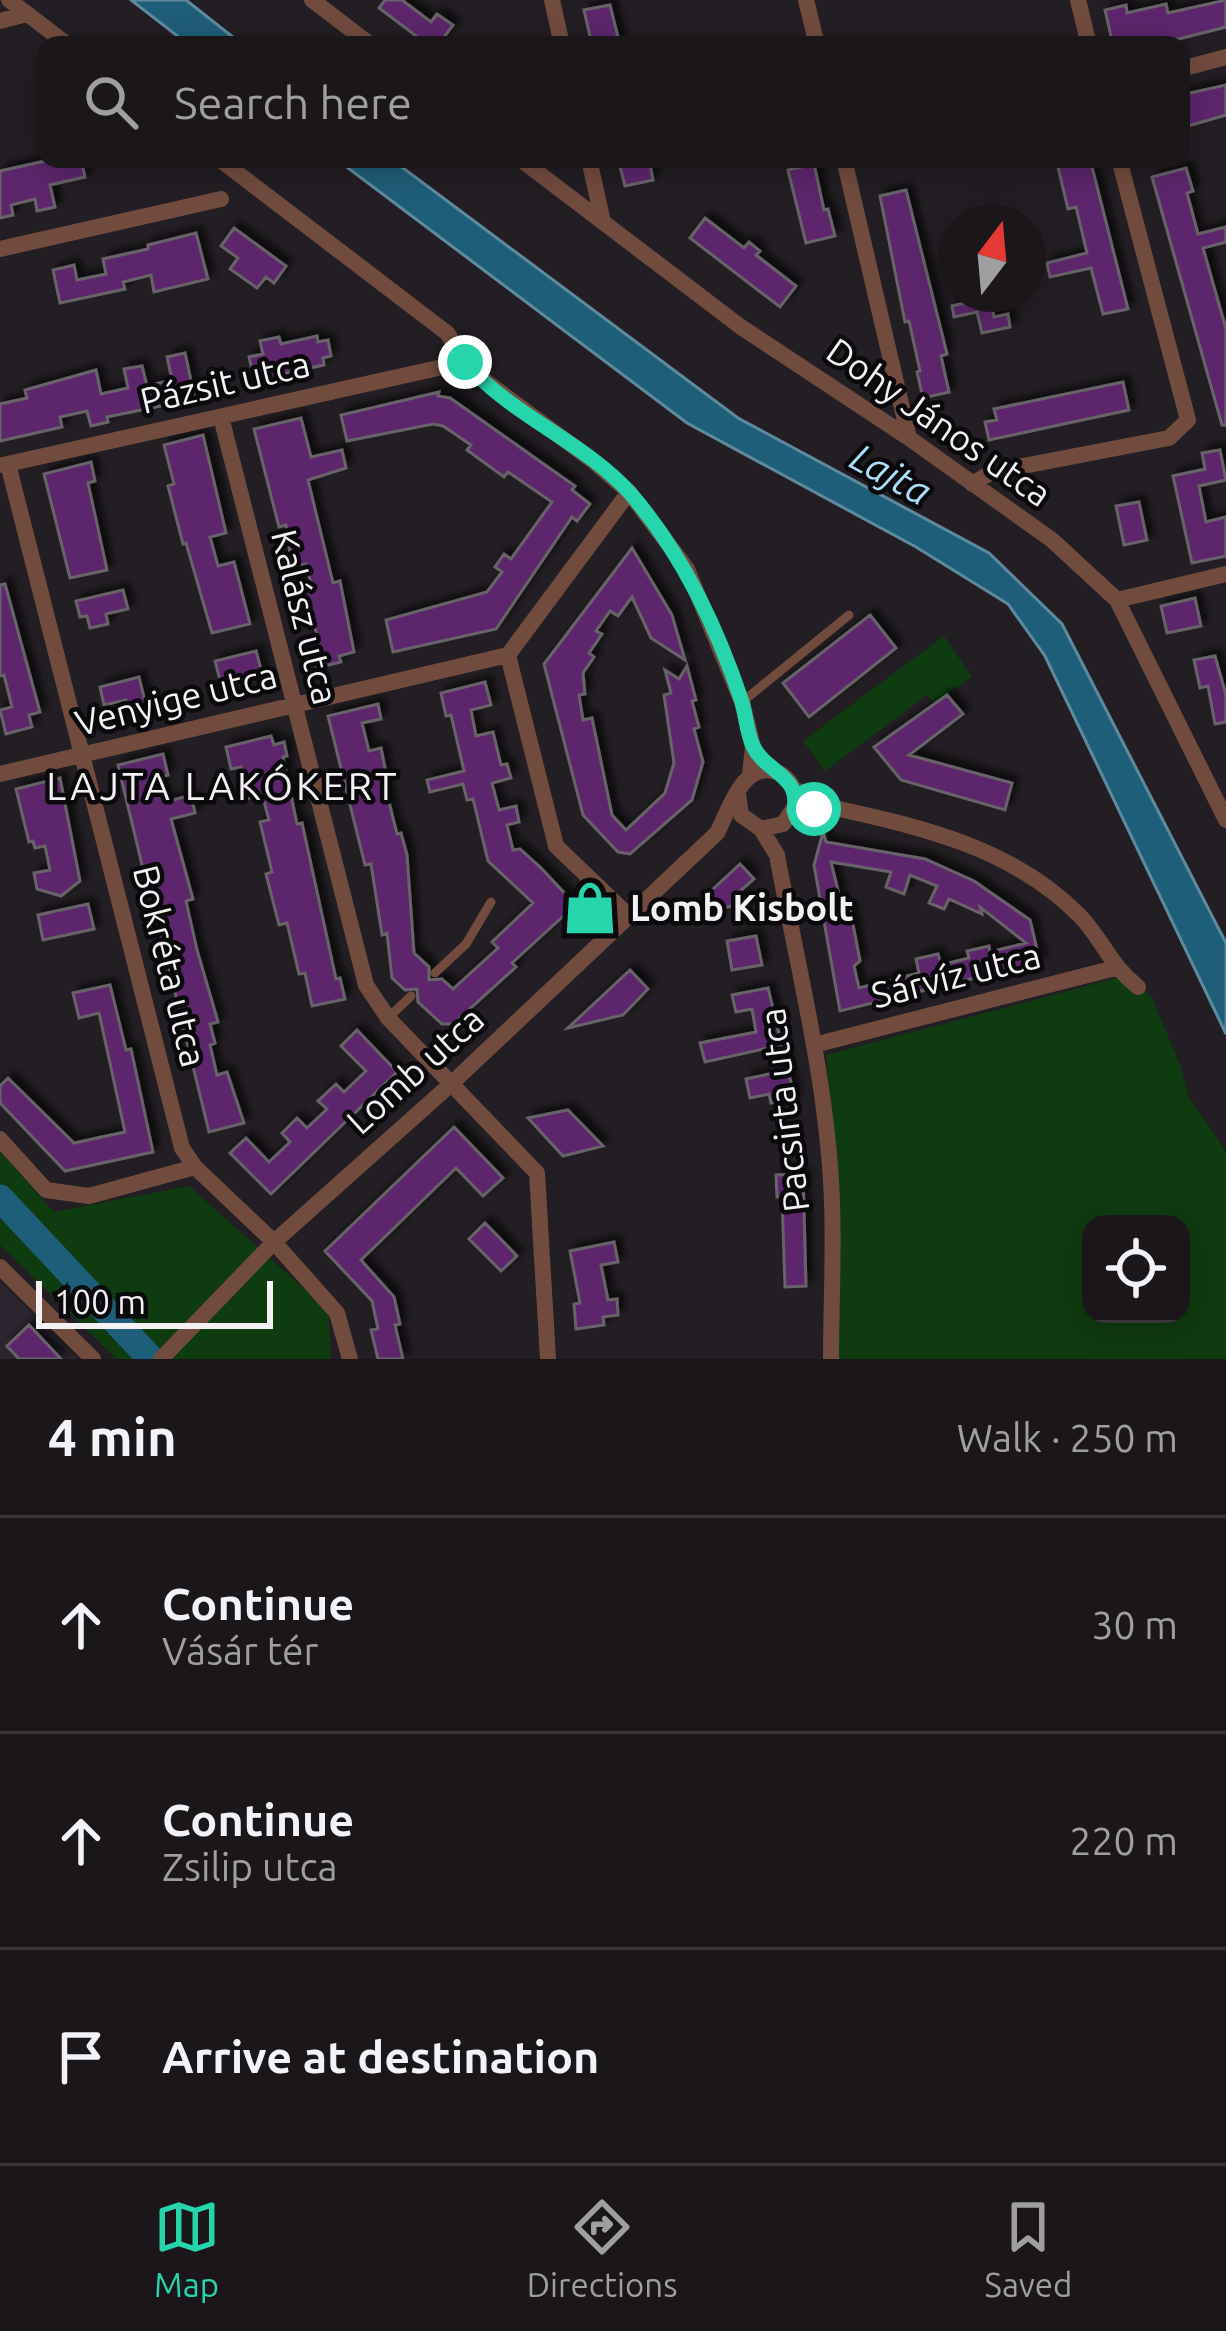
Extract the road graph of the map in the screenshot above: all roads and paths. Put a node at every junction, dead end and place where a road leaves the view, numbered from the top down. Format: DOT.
graph roads {
  1 [pos="9,0"];
  2 [pos="312,0"];
  3 [pos="552,0"];
  4 [pos="806,0"];
  5 [pos="1078,0"];
  6 [pos="27,14"];
  7 [pos="0,21"];
  8 [pos="56,36"];
  9 [pos="359,36"];
  10 [pos="560,36"];
  11 [pos="815,36"];
  12 [pos="1087,36"];
  13 [pos="1226,58"];
  14 [pos="1190,67"];
  15 [pos="231,168"];
  16 [pos="532,168"];
  17 [pos="591,168"];
  18 [pos="846,168"];
  19 [pos="1121,168"];
  20 [pos="220,199"];
  21 [pos="603,222"];
  22 [pos="0,249"];
  23 [pos="465,362"];
  24 [pos="221,417"];
  25 [pos="909,438"];
  26 [pos="4,465"];
  27 [pos="972,484"];
  28 [pos="629,492"];
  29 [pos="1226,574"];
  30 [pos="1118,600"];
  31 [pos="849,615"];
  32 [pos="508,655"];
  33 [pos="742,702"];
  34 [pos="292,703"];
  35 [pos="753,747"];
  36 [pos="83,757"];
  37 [pos="772,771"];
  38 [pos="0,774"];
  39 [pos="750,775"];
  40 [pos="794,789"];
  41 [pos="738,793"];
  42 [pos="839,809"];
  43 [pos="789,817"];
  44 [pos="1226,820"];
  45 [pos="755,826"];
  46 [pos="717,833"];
  47 [pos="777,855"];
  48 [pos="490,902"];
  49 [pos="629,916"];
  50 [pos="1115,968"];
  51 [pos="435,973"];
  52 [pos="1138,987"];
  53 [pos="411,996"];
  54 [pos="388,1018"];
  55 [pos="814,1045"];
  56 [pos="451,1084"];
  57 [pos="0,1139"];
  58 [pos="195,1167"];
  59 [pos="274,1242"];
  60 [pos="0,1267"];
  61 [pos="165,1355"];
  62 [pos="93,1359"];
  63 [pos="350,1359"];
  64 [pos="548,1359"];
  65 [pos="831,1359"];
  1 -- 6 [label="street"];
  2 -- 9 [label="street"];
  3 -- 10 [label="street"];
  4 -- 11 [label="street"];
  5 -- 12 [label="street"];
  6 -- 7 [label="street"];
  6 -- 8 [label="street"];
  13 -- 14 [label="street"];
  15 -- 23 [label="street"];
  16 -- 21 [label="street, Dohy János utca"];
  17 -- 21 [label="street"];
  18 -- 25 [label="street"];
  19 -- 27 [label="street"];
  20 -- 22 [label="street"];
  21 -- 25 [label="street, Dohy János utca"];
  23 -- 24 [label="street, Pázsit utca"];
  23 -- 28 [label="street"];
  24 -- 26 [label="street, Pázsit utca"];
  24 -- 34 [label="street, Kalász utca"];
  25 -- 27 [label="street, Dohy János utca"];
  26 -- 36 [label="street, Bokréta utca"];
  27 -- 30 [label="street, Dohy János utca"];
  28 -- 32 [label="street"];
  28 -- 33 [label="street"];
  29 -- 30 [label="street"];
  30 -- 44 [label="street, Dohy János utca"];
  31 -- 33 [label="lane"];
  32 -- 34 [label="street, Venyige utca"];
  32 -- 49 [label="street"];
  33 -- 35 [label="street"];
  34 -- 36 [label="street, Venyige utca"];
  34 -- 54 [label="street, Kalász utca"];
  35 -- 37 [label="street"];
  35 -- 39 [label="street"];
  36 -- 38 [label="street, Venyige utca"];
  36 -- 58 [label="street, Bokréta utca"];
  37 -- 39 [label="street"];
  37 -- 40 [label="street"];
  39 -- 41 [label="street"];
  40 -- 42 [label="street"];
  40 -- 43 [label="street"];
  41 -- 45 [label="street"];
  41 -- 46 [label="street"];
  42 -- 43 [label="street"];
  42 -- 50 [label="street, Sárvíz utca"];
  43 -- 45 [label="street"];
  43 -- 47 [label="street"];
  45 -- 46 [label="street"];
  45 -- 47 [label="street"];
  46 -- 49 [label="street, Lomb utca"];
  47 -- 55 [label="street, Pacsirta utca"];
  48 -- 51 [label="lane"];
  49 -- 56 [label="street, Lomb utca"];
  50 -- 52 [label="street, Sárvíz utca"];
  50 -- 55 [label="street, Sárvíz utca"];
  53 -- 54 [label="lane"];
  54 -- 56 [label="street, Kalász utca"];
  55 -- 65 [label="street, Pacsirta utca"];
  56 -- 59 [label="street, Lomb utca"];
  56 -- 64 [label="street, Kalász utca"];
  57 -- 58 [label="street"];
  58 -- 59 [label="street, Bokréta utca"];
  59 -- 61 [label="street, Lomb utca"];
  59 -- 63 [label="street, Bokréta utca"];
  60 -- 62 [label="street"];
}
